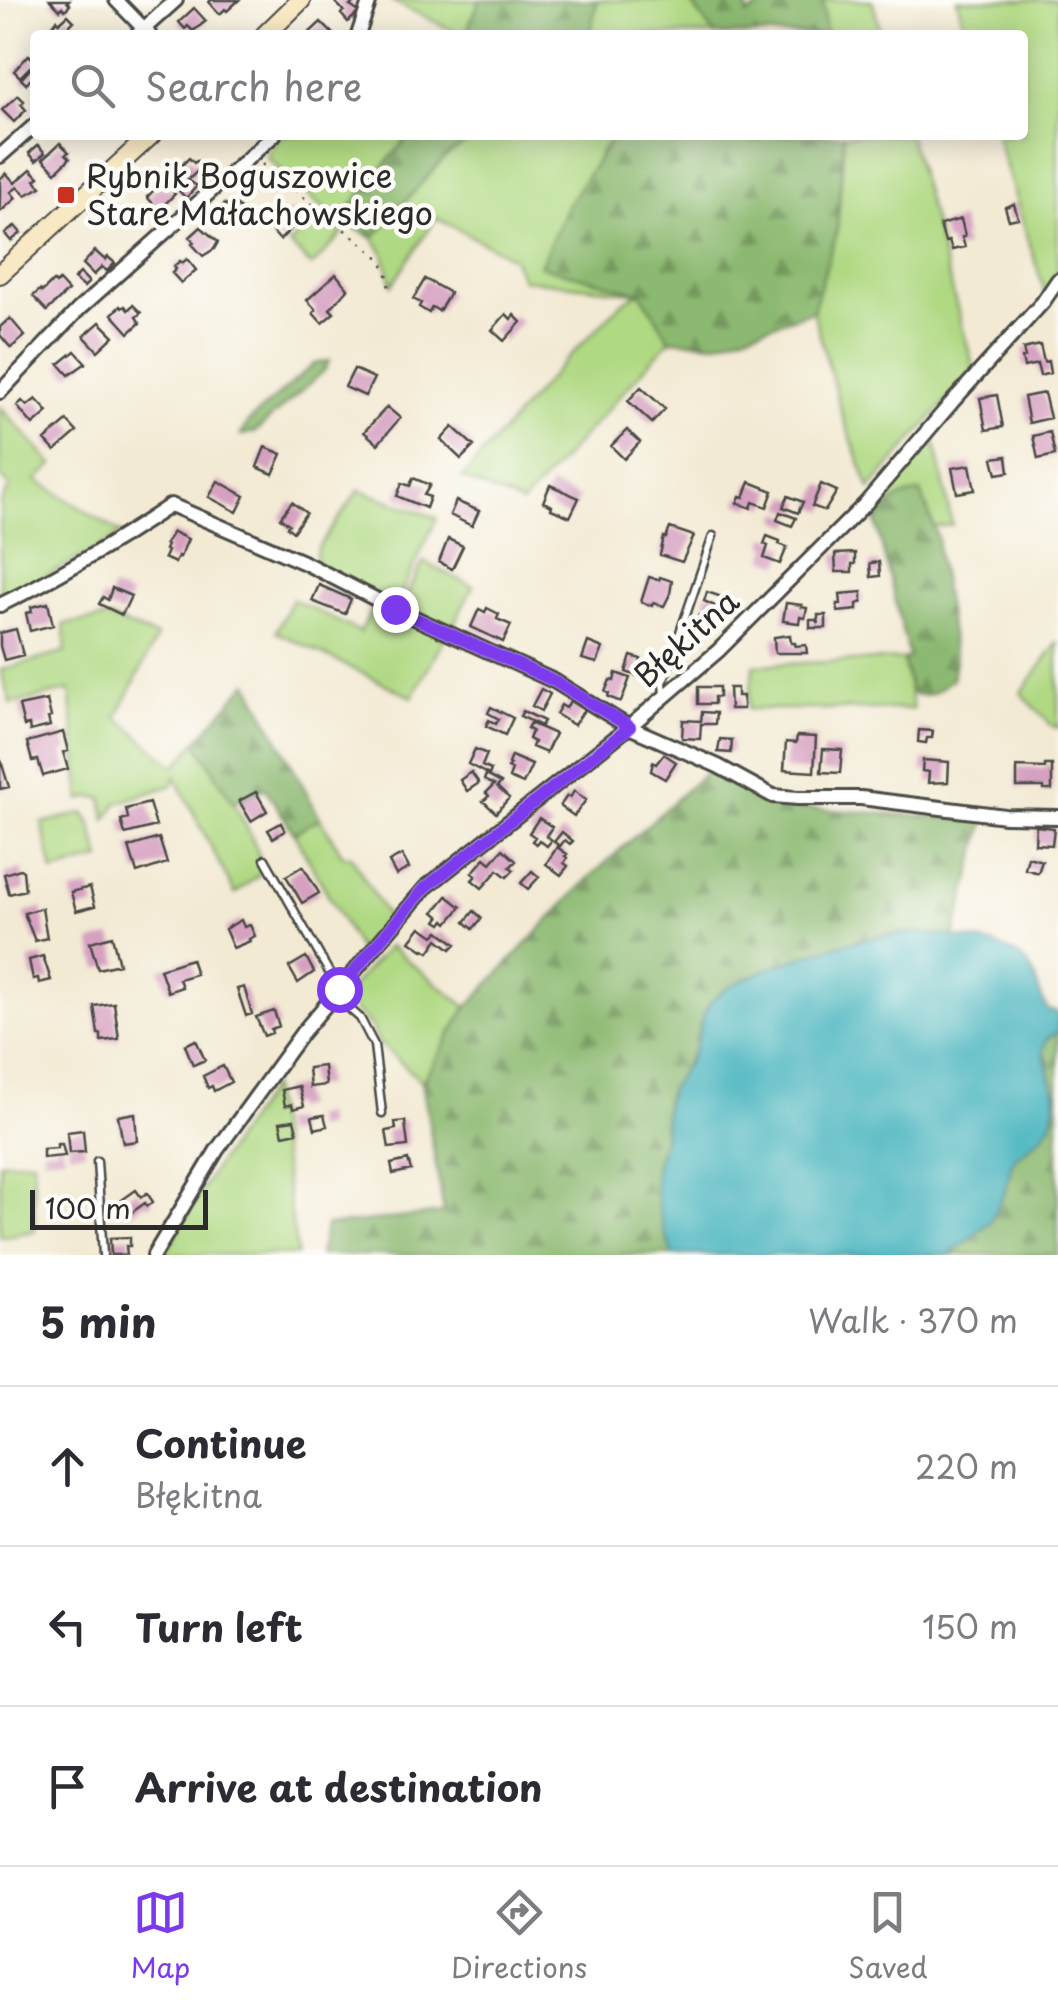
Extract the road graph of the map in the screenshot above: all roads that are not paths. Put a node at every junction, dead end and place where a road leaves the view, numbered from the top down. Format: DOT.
graph roads {
  1 [pos="116,0"];
  2 [pos="176,0"];
  3 [pos="301,0"];
  4 [pos="370,0"];
  5 [pos="141,30"];
  6 [pos="147,30"];
  7 [pos="270,30"];
  8 [pos="360,30"];
  9 [pos="30,129"];
  10 [pos="0,134"];
  11 [pos="146,140"];
  12 [pos="268,140"];
  13 [pos="12,145"];
  14 [pos="0,156"];
  15 [pos="0,274"];
  16 [pos="1058,280"];
  17 [pos="0,392"];
  18 [pos="712,536"];
  19 [pos="0,605"];
  20 [pos="664,697"];
  21 [pos="630,727"];
  22 [pos="1058,816"];
  23 [pos="264,859"];
  24 [pos="337,992"];
  25 [pos="382,1113"];
  26 [pos="98,1161"];
  27 [pos="103,1255"];
  28 [pos="154,1255"];
  1 -- 5 [label="street"];
  2 -- 6 [label="street"];
  3 -- 7 [label="street"];
  4 -- 8 [label="street"];
  9 -- 13 [label="street"];
  10 -- 13 [label="street"];
  11 -- 15 [label="street"];
  12 -- 17 [label="street"];
  13 -- 14 [label="street"];
  16 -- 20 [label="street, Błękitna"];
  18 -- 20 [label="lane"];
  19 -- 21 [label="street"];
  20 -- 21 [label="street, Błękitna"];
  21 -- 22 [label="street"];
  21 -- 24 [label="street, Błękitna"];
  23 -- 24 [label="lane"];
  24 -- 25 [label="lane"];
  24 -- 28 [label="street, Błękitna"];
  26 -- 27 [label="lane"];
}
